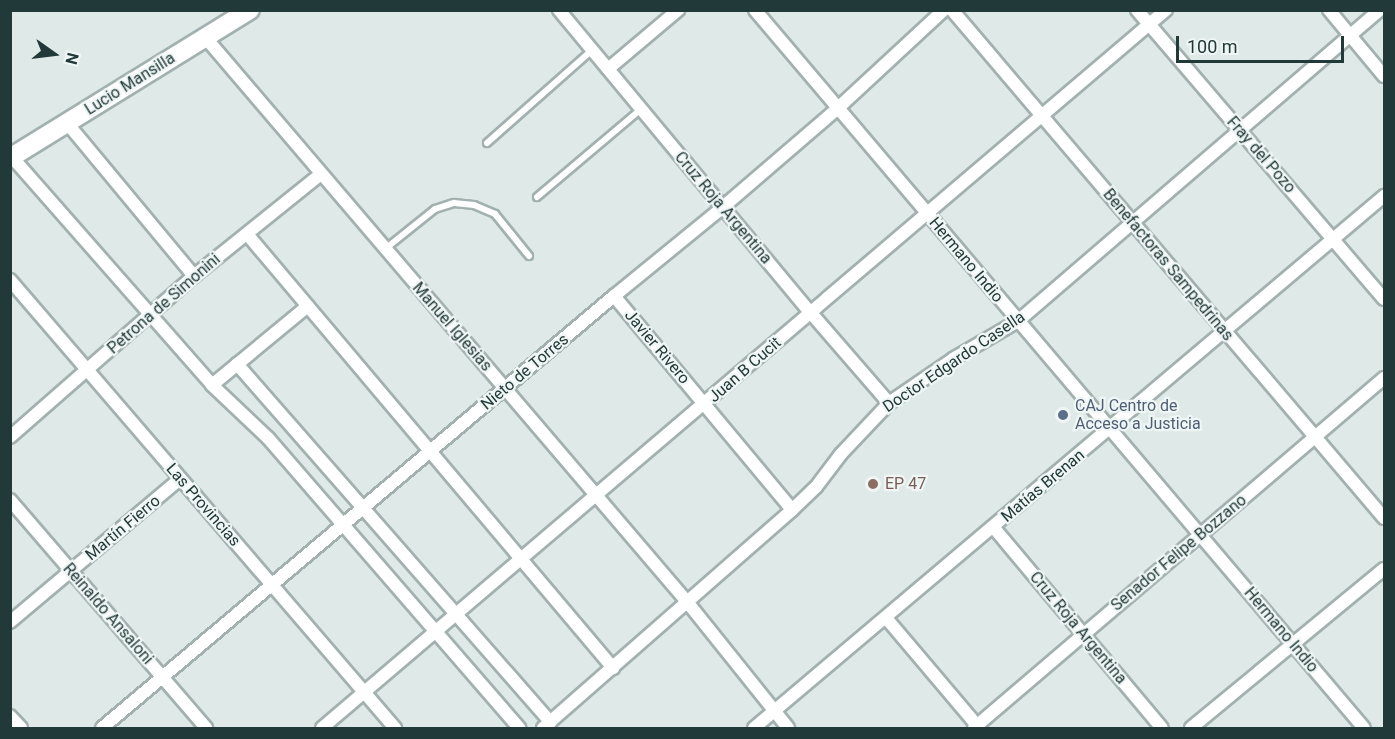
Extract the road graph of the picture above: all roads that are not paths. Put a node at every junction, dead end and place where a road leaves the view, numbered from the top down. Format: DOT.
graph roads {
  1 [pos="250,10"];
  2 [pos="559,10"];
  3 [pos="678,10"];
  4 [pos="755,10"];
  5 [pos="944,10"];
  6 [pos="952,10"];
  7 [pos="1137,10"];
  8 [pos="1166,10"];
  9 [pos="1329,10"];
  10 [pos="1380,10"];
  11 [pos="1149,25"];
  12 [pos="1350,36"];
  13 [pos="205,37"];
  14 [pos="592,50"];
  15 [pos="608,69"];
  16 [pos="1384,76"];
  17 [pos="838,108"];
  18 [pos="641,109"];
  19 [pos="1043,117"];
  20 [pos="67,123"];
  21 [pos="1240,130"];
  22 [pos="487,143"];
  23 [pos="11,158"];
  24 [pos="321,174"];
  25 [pos="1384,196"];
  26 [pos="537,197"];
  27 [pos="723,207"];
  28 [pos="927,214"];
  29 [pos="1132,223"];
  30 [pos="247,234"];
  31 [pos="1333,239"];
  32 [pos="385,249"];
  33 [pos="529,256"];
  34 [pos="194,276"];
  35 [pos="10,280"];
  36 [pos="614,296"];
  37 [pos="1384,299"];
  38 [pos="308,306"];
  39 [pos="811,313"];
  40 [pos="150,314"];
  41 [pos="1018,321"];
  42 [pos="1225,332"];
  43 [pos="237,364"];
  44 [pos="89,369"];
  45 [pos="1384,378"];
  46 [pos="212,385"];
  47 [pos="506,390"];
  48 [pos="889,403"];
  49 [pos="706,404"];
  50 [pos="1110,429"];
  51 [pos="10,437"];
  52 [pos="1315,437"];
  53 [pos="429,452"];
  54 [pos="180,479"];
  55 [pos="596,495"];
  56 [pos="10,500"];
  57 [pos="362,510"];
  58 [pos="792,510"];
  59 [pos="1384,518"];
  60 [pos="344,526"];
  61 [pos="994,528"];
  62 [pos="1200,536"];
  63 [pos="520,561"];
  64 [pos="1384,569"];
  65 [pos="71,573"];
  66 [pos="271,584"];
  67 [pos="688,603"];
  68 [pos="457,614"];
  69 [pos="887,619"];
  70 [pos="10,622"];
  71 [pos="437,631"];
  72 [pos="1084,635"];
  73 [pos="1293,645"];
  74 [pos="613,668"];
  75 [pos="162,677"];
  76 [pos="364,693"];
  77 [pos="774,711"];
  78 [pos="10,716"];
  79 [pos="547,725"];
  80 [pos="977,728"];
  81 [pos="21,729"];
  82 [pos="102,729"];
  83 [pos="206,729"];
  84 [pos="322,729"];
  85 [pos="395,729"];
  86 [pos="519,729"];
  87 [pos="754,729"];
  88 [pos="788,729"];
  89 [pos="1162,729"];
  90 [pos="1191,729"];
  91 [pos="1364,729"];
  1 -- 13 [label="main road, Lucio Mansilla"];
  2 -- 14 [label="street, Cruz Roja Argentina"];
  3 -- 15 [label="street"];
  4 -- 17 [label="street, Hermano Indio"];
  5 -- 17 [label="street, Nieto de Torres"];
  6 -- 19 [label="street, Benefactoras Sampedrinas"];
  7 -- 11 [label="street, Fray del Pozo"];
  8 -- 11 [label="street, Juan B Cucit"];
  9 -- 12 [label="street"];
  10 -- 12 [label="street, Doctor Edgardo Casella"];
  11 -- 19 [label="street, Juan B Cucit"];
  11 -- 21 [label="street, Fray del Pozo"];
  12 -- 16 [label="street"];
  12 -- 21 [label="street, Doctor Edgardo Casella"];
  13 -- 20 [label="main road, Lucio Mansilla"];
  13 -- 24 [label="street, Manuel Iglesias"];
  14 -- 15 [label="street, Cruz Roja Argentina"];
  14 -- 22 [label="lane"];
  15 -- 18 [label="street, Cruz Roja Argentina"];
  17 -- 27 [label="street, Nieto de Torres"];
  17 -- 28 [label="street, Hermano Indio"];
  18 -- 26 [label="lane"];
  18 -- 27 [label="street, Cruz Roja Argentina"];
  19 -- 28 [label="street, Juan B Cucit"];
  19 -- 29 [label="street, Benefactoras Sampedrinas"];
  20 -- 23 [label="main road, Lucio Mansilla"];
  20 -- 34 [label="street"];
  21 -- 29 [label="street, Doctor Edgardo Casella"];
  21 -- 31 [label="street, Fray del Pozo"];
  23 -- 40 [label="street"];
  24 -- 30 [label="street, Petrona de Simonini"];
  24 -- 32 [label="street, Manuel Iglesias"];
  25 -- 31 [label="street, Matías Brenan"];
  27 -- 36 [label="street, Nieto de Torres"];
  27 -- 39 [label="street, Cruz Roja Argentina"];
  28 -- 39 [label="street, Juan B Cucit"];
  28 -- 41 [label="street, Hermano Indio"];
  29 -- 41 [label="street, Doctor Edgardo Casella"];
  29 -- 42 [label="street, Benefactoras Sampedrinas"];
  30 -- 34 [label="street, Petrona de Simonini"];
  30 -- 38 [label="street"];
  31 -- 37 [label="street, Fray del Pozo"];
  31 -- 42 [label="street, Matías Brenan"];
  32 -- 33 [label="lane"];
  32 -- 47 [label="street, Manuel Iglesias"];
  34 -- 40 [label="street, Petrona de Simonini"];
  35 -- 44 [label="street, Las Provincias"];
  36 -- 47 [label="street, Nieto de Torres"];
  36 -- 49 [label="street, Javier Rivero"];
  38 -- 43 [label="street"];
  38 -- 53 [label="street"];
  39 -- 48 [label="street, Cruz Roja Argentina"];
  39 -- 49 [label="street, Juan B Cucit"];
  40 -- 44 [label="street, Petrona de Simonini"];
  40 -- 46 [label="street"];
  41 -- 48 [label="street, Doctor Edgardo Casella"];
  41 -- 50 [label="street, Hermano Indio"];
  42 -- 50 [label="street, Matías Brenan"];
  42 -- 52 [label="street, Benefactoras Sampedrinas"];
  43 -- 46 [label="street"];
  43 -- 57 [label="street"];
  44 -- 51 [label="street, Petrona de Simonini"];
  44 -- 54 [label="street, Las Provincias"];
  45 -- 52 [label="street, Senador Felipe Bozzano"];
  46 -- 60 [label="street"];
  47 -- 53 [label="street, Nieto de Torres"];
  47 -- 55 [label="street, Manuel Iglesias"];
  48 -- 58 [label="street, Doctor Edgardo Casella"];
  49 -- 55 [label="street, Juan B Cucit"];
  49 -- 58 [label="street, Javier Rivero"];
  50 -- 61 [label="street, Matías Brenan"];
  50 -- 62 [label="street, Hermano Indio"];
  52 -- 59 [label="street, Benefactoras Sampedrinas"];
  52 -- 62 [label="street, Senador Felipe Bozzano"];
  53 -- 57 [label="street, Nieto de Torres"];
  53 -- 63 [label="street"];
  54 -- 65 [label="street, Martín Fierro"];
  54 -- 66 [label="street, Las Provincias"];
  55 -- 63 [label="street, Juan B Cucit"];
  55 -- 67 [label="street, Manuel Iglesias"];
  56 -- 65 [label="street, Reinaldo Ansaloni"];
  57 -- 60 [label="street, Nieto de Torres"];
  57 -- 68 [label="street"];
  58 -- 67 [label="street, Doctor Edgardo Casella"];
  60 -- 66 [label="street, Nieto de Torres"];
  60 -- 71 [label="street"];
  61 -- 69 [label="street, Matías Brenan"];
  61 -- 72 [label="street, Cruz Roja Argentina"];
  62 -- 72 [label="street, Senador Felipe Bozzano"];
  62 -- 73 [label="street, Hermano Indio"];
  63 -- 68 [label="street, Juan B Cucit"];
  63 -- 74 [label="street"];
  64 -- 73 [label="street"];
  65 -- 70 [label="street, Martín Fierro"];
  65 -- 75 [label="street, Reinaldo Ansaloni"];
  66 -- 75 [label="street, Nieto de Torres"];
  66 -- 76 [label="street, Las Provincias"];
  67 -- 74 [label="street, Doctor Edgardo Casella"];
  67 -- 77 [label="street, Manuel Iglesias"];
  68 -- 71 [label="street, Juan B Cucit"];
  68 -- 79 [label="street"];
  69 -- 77 [label="street, Matías Brenan"];
  69 -- 80 [label="street"];
  71 -- 76 [label="street, Juan B Cucit"];
  71 -- 86 [label="street"];
  72 -- 80 [label="street, Senador Felipe Bozzano"];
  72 -- 89 [label="street, Cruz Roja Argentina"];
  73 -- 90 [label="street"];
  73 -- 91 [label="street, Hermano Indio"];
  74 -- 79 [label="street, Doctor Edgardo Casella"];
  75 -- 82 [label="street, Nieto de Torres"];
  75 -- 83 [label="street, Reinaldo Ansaloni"];
  76 -- 84 [label="street, Juan B Cucit"];
  76 -- 85 [label="street, Las Provincias"];
  77 -- 87 [label="street, Matías Brenan"];
  77 -- 88 [label="street, Manuel Iglesias"];
  78 -- 81 [label="street"];
}
